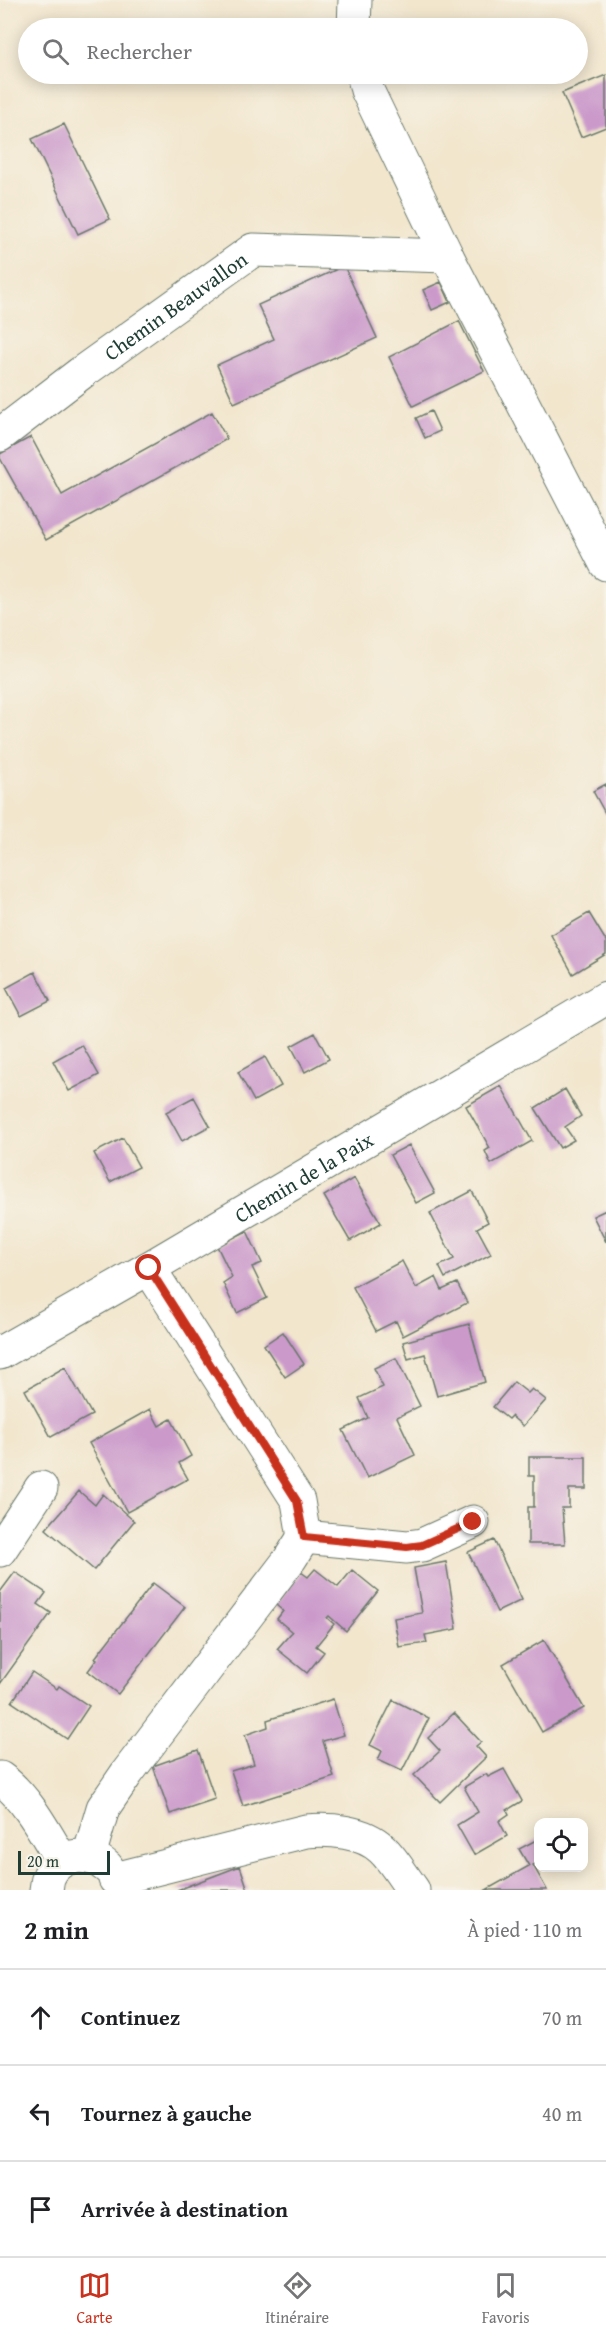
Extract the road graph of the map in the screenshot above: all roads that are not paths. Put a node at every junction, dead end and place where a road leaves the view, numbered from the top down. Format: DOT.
graph roads {
  1 [pos="355,0"];
  2 [pos="354,18"];
  3 [pos="366,84"];
  4 [pos="447,256"];
  5 [pos="0,435"];
  6 [pos="606,564"];
  7 [pos="606,998"];
  8 [pos="149,1268"];
  9 [pos="0,1353"];
  10 [pos="41,1488"];
  11 [pos="473,1522"];
  12 [pos="304,1537"];
  13 [pos="0,1550"];
  14 [pos="0,1778"];
  15 [pos="75,1858"];
  16 [pos="115,1885"];
  17 [pos="46,1890"];
  18 [pos="413,1890"];
  1 -- 2 [label="street"];
  3 -- 4 [label="street"];
  4 -- 5 [label="street, Chemin Beauvallon"];
  4 -- 6 [label="street"];
  7 -- 8 [label="street, Chemin de la Paix"];
  8 -- 9 [label="street, Chemin de la Paix"];
  8 -- 12 [label="street"];
  10 -- 13 [label="street"];
  11 -- 12 [label="street"];
  12 -- 15 [label="street"];
  14 -- 15 [label="street"];
  15 -- 16 [label="street"];
  15 -- 17 [label="street"];
  16 -- 18 [label="street"];
}
